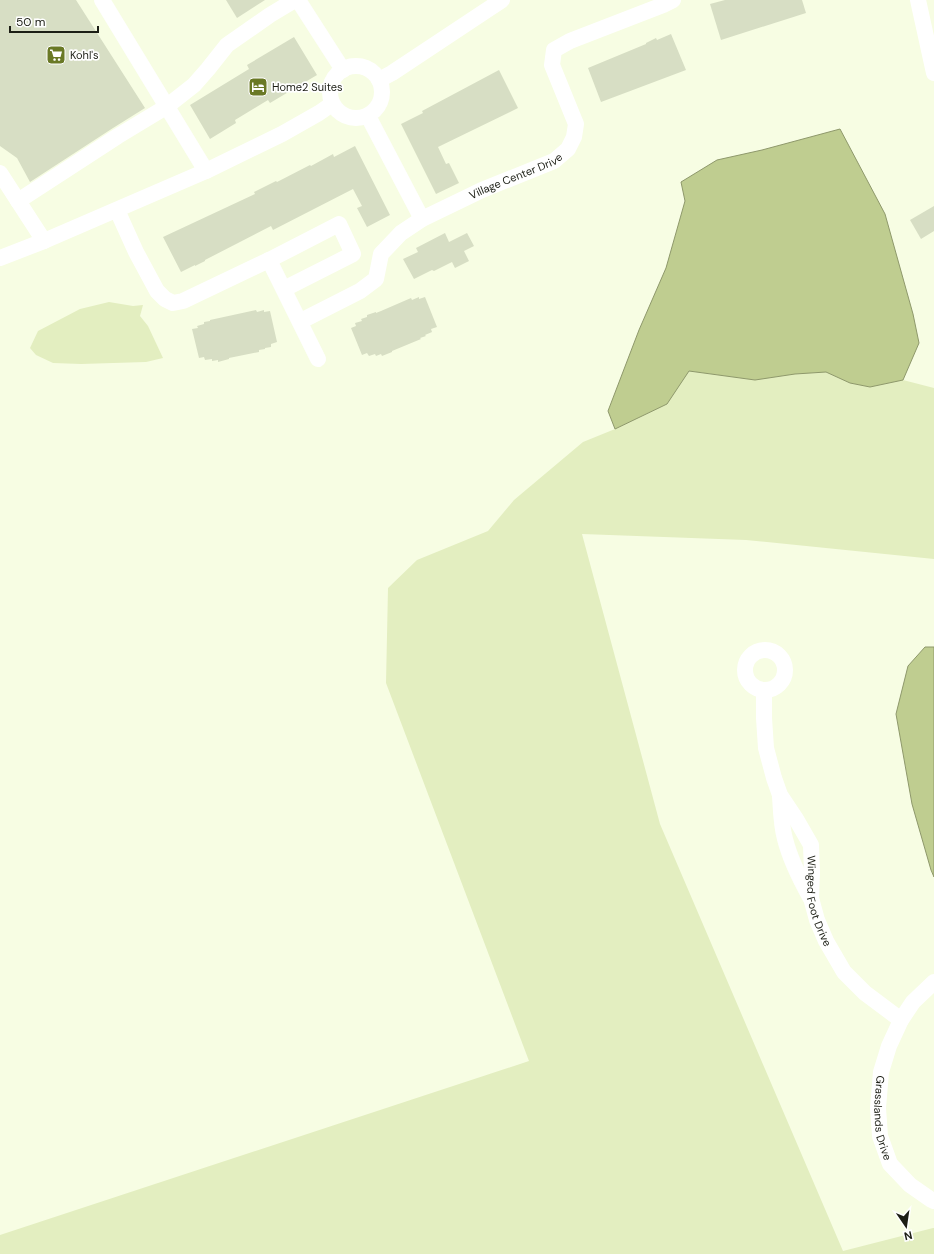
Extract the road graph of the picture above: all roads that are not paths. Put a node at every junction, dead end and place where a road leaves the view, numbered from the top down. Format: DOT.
graph roads {
  1 [pos="102,0"];
  2 [pos="297,0"];
  3 [pos="673,0"];
  4 [pos="918,0"];
  5 [pos="496,2"];
  6 [pos="343,70"];
  7 [pos="934,73"];
  8 [pos="379,80"];
  9 [pos="332,104"];
  10 [pos="166,107"];
  11 [pos="368,116"];
  12 [pos="206,171"];
  13 [pos="0,173"];
  14 [pos="18,202"];
  15 [pos="117,210"];
  16 [pos="422,220"];
  17 [pos="44,242"];
  18 [pos="0,258"];
  19 [pos="269,260"];
  20 [pos="284,289"];
  21 [pos="300,321"];
  22 [pos="318,358"];
  23 [pos="764,690"];
  24 [pos="780,795"];
  25 [pos="810,898"];
  26 [pos="934,982"];
  27 [pos="901,1020"];
  28 [pos="934,1201"];
  1 -- 10 [label="street"];
  2 -- 6 [label="street"];
  2 -- 10 [label="street"];
  3 -- 16 [label="street, Village Center Drive"];
  4 -- 7 [label="street"];
  5 -- 8 [label="street"];
  6 -- 8 [label="street"];
  6 -- 9 [label="street"];
  8 -- 11 [label="street"];
  9 -- 11 [label="street"];
  9 -- 12 [label="street"];
  10 -- 12 [label="street"];
  10 -- 14 [label="street"];
  11 -- 16 [label="street"];
  12 -- 15 [label="street"];
  13 -- 14 [label="street"];
  14 -- 17 [label="street"];
  15 -- 17 [label="street"];
  15 -- 19 [label="street"];
  16 -- 21 [label="street, Village Center Drive"];
  17 -- 18 [label="street"];
  19 -- 20 [label="street"];
  19 -- 20 [label="street"];
  20 -- 21 [label="street"];
  21 -- 22 [label="street"];
  23 -- 24 [label="street, Winged Foot Drive"];
  24 -- 25 [label="street"];
  24 -- 25 [label="street, Winged Foot Drive"];
  25 -- 27 [label="street, Winged Foot Drive"];
  26 -- 27 [label="street, Grasslands Drive"];
  27 -- 28 [label="street, Grasslands Drive"];
}
